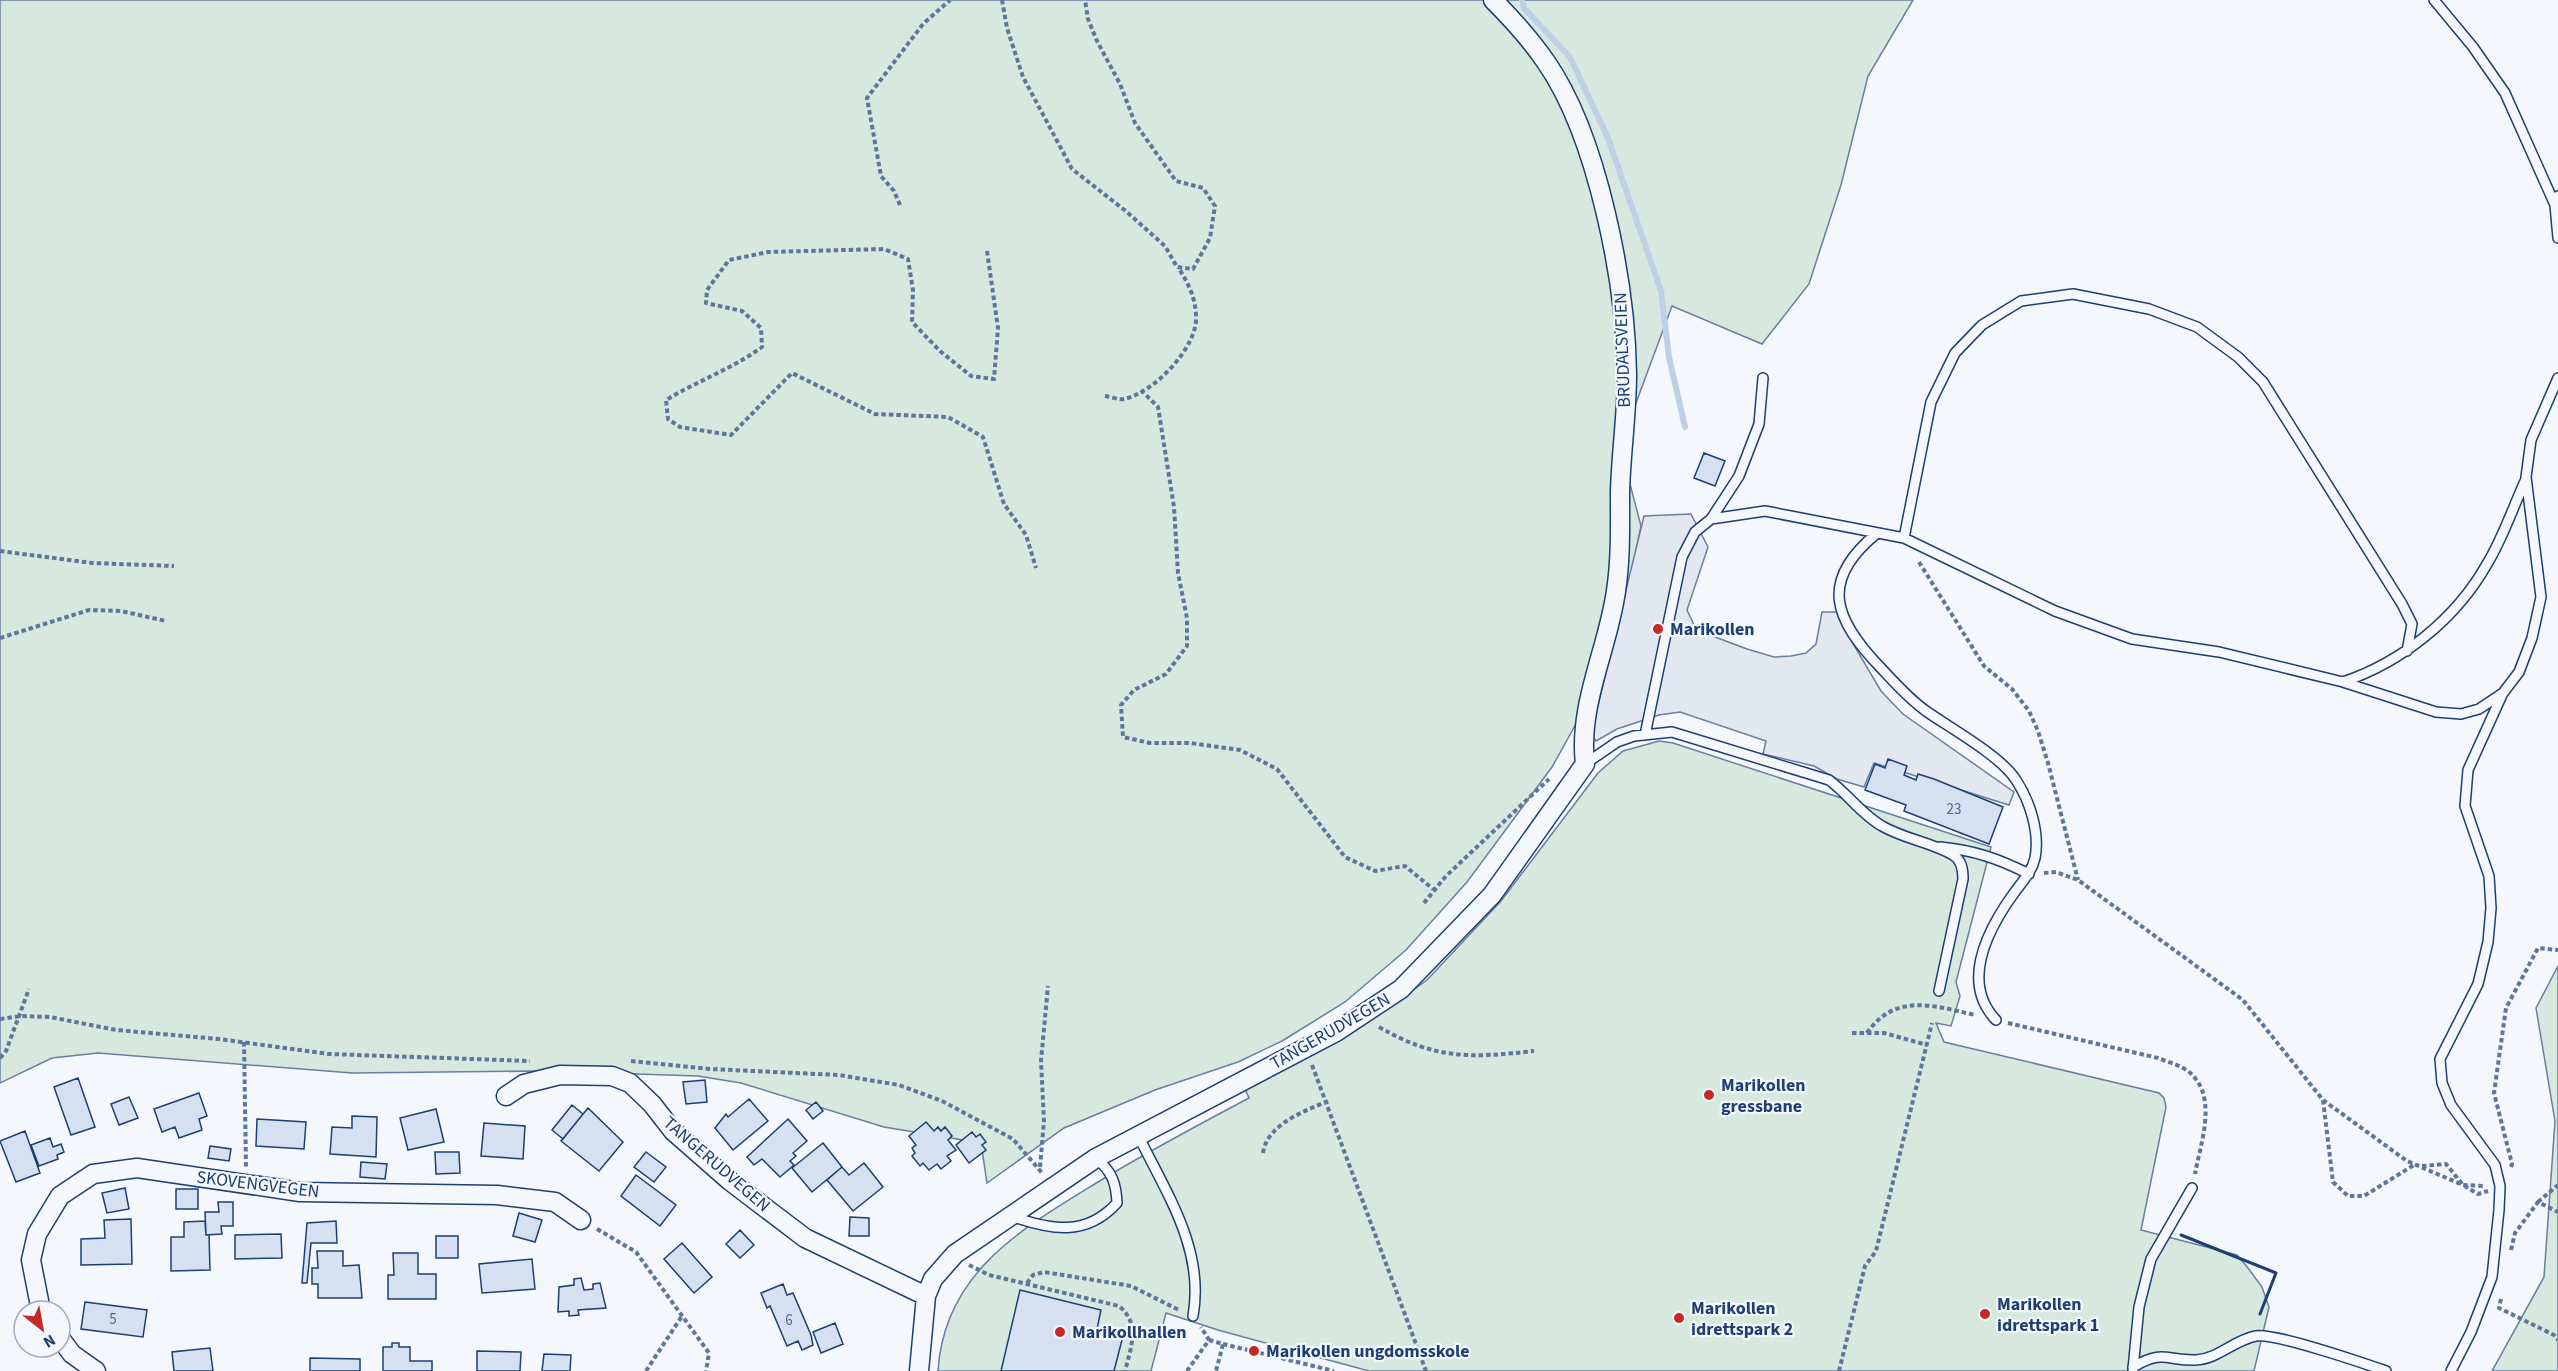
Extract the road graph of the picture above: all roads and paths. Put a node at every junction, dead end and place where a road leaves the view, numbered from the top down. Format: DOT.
graph roads {
  1 [pos="950,0"];
  2 [pos="1002,0"];
  3 [pos="1085,0"];
  4 [pos="1493,0"];
  5 [pos="2434,0"];
  6 [pos="2556,201"];
  7 [pos="900,205"];
  8 [pos="2558,238"];
  9 [pos="987,251"];
  10 [pos="1178,267"];
  11 [pos="1762,378"];
  12 [pos="2558,378"];
  13 [pos="1141,390"];
  14 [pos="1105,396"];
  15 [pos="2526,477"];
  16 [pos="1712,519"];
  17 [pos="1876,534"];
  18 [pos="1904,538"];
  19 [pos="0,551"];
  20 [pos="174,566"];
  21 [pos="1036,568"];
  22 [pos="166,621"];
  23 [pos="0,638"];
  24 [pos="2407,651"];
  25 [pos="2343,682"];
  26 [pos="2503,693"];
  27 [pos="1645,735"];
  28 [pos="1585,764"];
  29 [pos="1553,776"];
  30 [pos="1929,845"];
  31 [pos="2029,874"];
  32 [pos="2078,880"];
  33 [pos="1433,889"];
  34 [pos="1424,903"];
  35 [pos="1048,986"];
  36 [pos="29,989"];
  37 [pos="1939,991"];
  38 [pos="21,1016"];
  39 [pos="1361,1016"];
  40 [pos="0,1019"];
  41 [pos="1996,1020"];
  42 [pos="1932,1023"];
  43 [pos="1852,1033"];
  44 [pos="1867,1033"];
  45 [pos="244,1042"];
  46 [pos="1927,1045"];
  47 [pos="1305,1047"];
  48 [pos="1534,1051"];
  49 [pos="0,1058"];
  50 [pos="621,1060"];
  51 [pos="560,1075"];
  52 [pos="506,1096"];
  53 [pos="1328,1101"];
  54 [pos="1138,1135"];
  55 [pos="1263,1153"];
  56 [pos="1096,1158"];
  57 [pos="1040,1167"];
  58 [pos="247,1183"];
  59 [pos="2558,1185"];
  60 [pos="2500,1186"];
  61 [pos="1051,1187"];
  62 [pos="2192,1188"];
  63 [pos="2538,1202"];
  64 [pos="2558,1212"];
  65 [pos="1009,1216"];
  66 [pos="581,1220"];
  67 [pos="954,1254"];
  68 [pos="2510,1254"];
  69 [pos="1027,1283"];
  70 [pos="926,1296"];
  71 [pos="2501,1297"];
  72 [pos="39,1299"];
  73 [pos="682,1316"];
  74 [pos="1193,1316"];
  75 [pos="1209,1340"];
  76 [pos="2558,1340"];
  77 [pos="1223,1344"];
  78 [pos="72,1354"];
  79 [pos="2133,1369"];
  80 [pos="96,1371"];
  81 [pos="646,1371"];
  82 [pos="706,1371"];
  83 [pos="919,1371"];
  84 [pos="1125,1371"];
  85 [pos="1187,1371"];
  86 [pos="1216,1371"];
  87 [pos="1334,1371"];
  88 [pos="1426,1371"];
  89 [pos="1839,1371"];
  90 [pos="2386,1371"];
  91 [pos="2451,1371"];
  1 -- 7 [label="path"];
  2 -- 10 [label="path"];
  3 -- 10 [label="path"];
  4 -- 28 [label="street, BRUDALSVEIEN"];
  5 -- 6 [label="lane"];
  6 -- 8 [label="lane"];
  9 -- 21 [label="path"];
  10 -- 13 [label="path"];
  11 -- 16 [label="lane"];
  12 -- 15 [label="lane"];
  13 -- 14 [label="path"];
  13 -- 33 [label="path"];
  15 -- 24 [label="lane"];
  15 -- 26 [label="lane"];
  16 -- 17 [label="lane"];
  16 -- 27 [label="lane"];
  17 -- 18 [label="lane"];
  17 -- 31 [label="lane"];
  18 -- 24 [label="lane"];
  18 -- 25 [label="lane"];
  18 -- 32 [label="path"];
  19 -- 20 [label="path"];
  22 -- 23 [label="path"];
  24 -- 25 [label="lane"];
  25 -- 26 [label="lane"];
  26 -- 60 [label="lane"];
  27 -- 28 [label="lane"];
  27 -- 30 [label="lane"];
  28 -- 39 [label="street, TANGERUDVEGEN"];
  29 -- 33 [label="path"];
  30 -- 31 [label="lane"];
  30 -- 37 [label="lane"];
  31 -- 32 [label="path"];
  31 -- 41 [label="lane"];
  32 -- 60 [label="path"];
  33 -- 34 [label="path"];
  35 -- 57 [label="path"];
  36 -- 38 [label="path"];
  38 -- 40 [label="path"];
  38 -- 45 [label="path"];
  38 -- 49 [label="path"];
  39 -- 47 [label="street, TANGERUDVEGEN"];
  39 -- 48 [label="path"];
  41 -- 44 [label="path"];
  41 -- 62 [label="path"];
  42 -- 46 [label="path"];
  43 -- 44 [label="path"];
  44 -- 46 [label="path"];
  45 -- 51 [label="path"];
  45 -- 58 [label="path"];
  46 -- 89 [label="path"];
  47 -- 53 [label="path"];
  47 -- 54 [label="street, TANGERUDVEGEN"];
  50 -- 57 [label="path"];
  51 -- 52 [label="street, TANGERUDVEGEN"];
  51 -- 70 [label="street, TANGERUDVEGEN"];
  53 -- 55 [label="path"];
  53 -- 88 [label="path"];
  54 -- 56 [label="street, TANGERUDVEGEN"];
  54 -- 74 [label="lane"];
  56 -- 61 [label="street, TANGERUDVEGEN"];
  56 -- 65 [label="lane"];
  57 -- 61 [label="path"];
  58 -- 66 [label="street, SKOVENGVEGEN"];
  58 -- 72 [label="street, SKOVENGVEGEN"];
  59 -- 63 [label="path"];
  60 -- 91 [label="lane"];
  61 -- 65 [label="street, TANGERUDVEGEN"];
  62 -- 79 [label="lane"];
  63 -- 64 [label="path"];
  63 -- 68 [label="path"];
  65 -- 67 [label="street, TANGERUDVEGEN"];
  66 -- 73 [label="path"];
  67 -- 69 [label="path"];
  67 -- 70 [label="street, TANGERUDVEGEN"];
  69 -- 74 [label="path"];
  69 -- 84 [label="path"];
  70 -- 83 [label="street, TANGERUDVEGEN"];
  71 -- 76 [label="path"];
  73 -- 81 [label="path"];
  73 -- 82 [label="path"];
  74 -- 75 [label="path"];
  75 -- 77 [label="path"];
  75 -- 85 [label="path"];
  77 -- 86 [label="path"];
  77 -- 87 [label="path"];
  78 -- 80 [label="street"];
  79 -- 90 [label="lane"];
}
